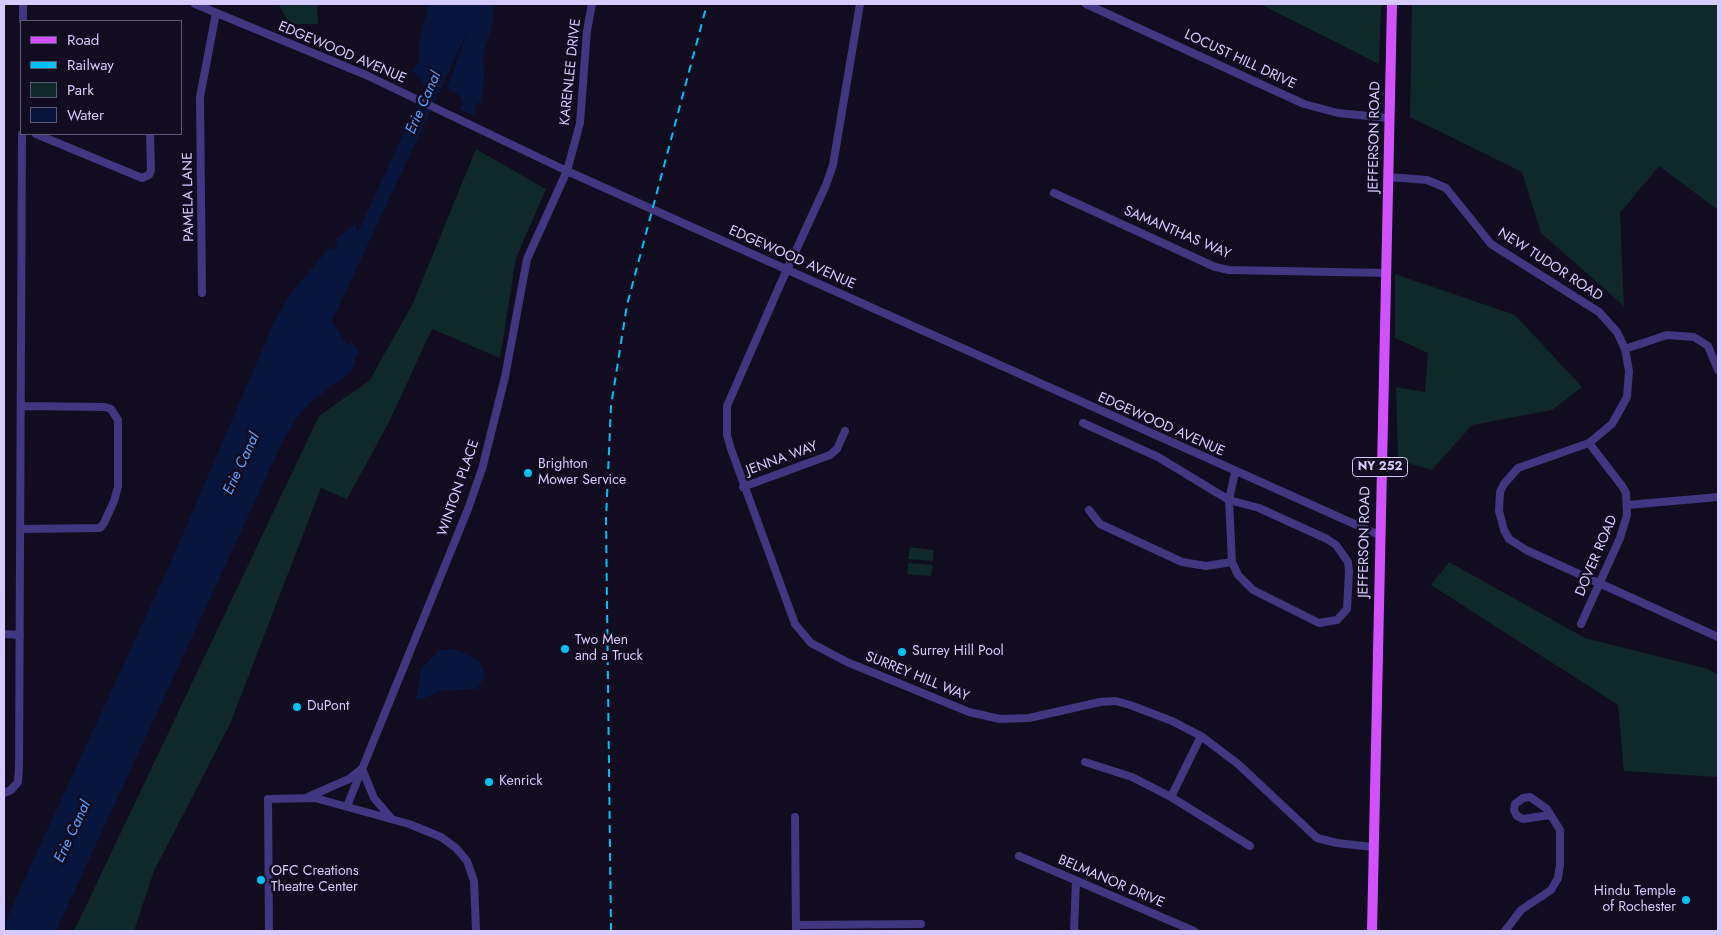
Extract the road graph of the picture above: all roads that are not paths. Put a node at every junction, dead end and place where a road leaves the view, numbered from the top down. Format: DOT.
graph roads {
  1 [pos="23,4"];
  2 [pos="195,4"];
  3 [pos="592,4"];
  4 [pos="860,4"];
  5 [pos="1086,4"];
  6 [pos="1392,4"];
  7 [pos="216,13"];
  8 [pos="23,20"];
  9 [pos="1389,118"];
  10 [pos="22,135"];
  11 [pos="38,135"];
  12 [pos="150,135"];
  13 [pos="567,171"];
  14 [pos="1388,177"];
  15 [pos="1054,193"];
  16 [pos="787,270"];
  17 [pos="1386,273"];
  18 [pos="202,293"];
  19 [pos="1625,349"];
  20 [pos="1718,370"];
  21 [pos="21,406"];
  22 [pos="1083,423"];
  23 [pos="845,431"];
  24 [pos="1589,443"];
  25 [pos="1235,472"];
  26 [pos="743,487"];
  27 [pos="1718,497"];
  28 [pos="1229,500"];
  29 [pos="1628,505"];
  30 [pos="1089,510"];
  31 [pos="21,529"];
  32 [pos="1379,535"];
  33 [pos="1232,562"];
  34 [pos="1599,584"];
  35 [pos="1581,624"];
  36 [pos="4,634"];
  37 [pos="20,635"];
  38 [pos="1718,637"];
  39 [pos="1201,736"];
  40 [pos="1085,762"];
  41 [pos="362,769"];
  42 [pos="4,793"];
  43 [pos="1171,796"];
  44 [pos="304,799"];
  45 [pos="347,806"];
  46 [pos="1550,815"];
  47 [pos="795,817"];
  48 [pos="393,820"];
  49 [pos="1250,846"];
  50 [pos="1373,847"];
  51 [pos="1019,856"];
  52 [pos="1076,881"];
  53 [pos="922,924"];
  54 [pos="796,928"];
  55 [pos="269,931"];
  56 [pos="476,931"];
  57 [pos="1074,931"];
  58 [pos="1194,931"];
  59 [pos="1372,931"];
  60 [pos="1505,931"];
  1 -- 8 [label="street"];
  2 -- 7 [label="street, EDGEWOOD AVENUE"];
  3 -- 13 [label="street, KARENLEE DRIVE"];
  4 -- 16 [label="street"];
  5 -- 9 [label="street, LOCUST HILL DRIVE"];
  6 -- 9 [label="main road, JEFFERSON ROAD / NY 252"];
  7 -- 13 [label="street, EDGEWOOD AVENUE"];
  7 -- 18 [label="street, PAMELA LANE"];
  9 -- 14 [label="main road, JEFFERSON ROAD / NY 252"];
  10 -- 21 [label="street"];
  11 -- 12 [label="street"];
  13 -- 16 [label="street, EDGEWOOD AVENUE"];
  13 -- 41 [label="street, WINTON PLACE"];
  14 -- 17 [label="main road, JEFFERSON ROAD / NY 252"];
  14 -- 19 [label="street, NEW TUDOR ROAD"];
  15 -- 17 [label="street, SAMANTHAS WAY"];
  16 -- 25 [label="street, EDGEWOOD AVENUE"];
  16 -- 26 [label="street, SURREY HILL WAY"];
  17 -- 32 [label="main road, JEFFERSON ROAD / NY 252"];
  19 -- 20 [label="street"];
  19 -- 24 [label="street, NEW TUDOR ROAD"];
  21 -- 31 [label="street"];
  21 -- 31 [label="street"];
  22 -- 28 [label="street"];
  23 -- 26 [label="street, JENNA WAY"];
  24 -- 29 [label="street, DOVER ROAD"];
  24 -- 34 [label="street"];
  25 -- 28 [label="street"];
  25 -- 32 [label="street, EDGEWOOD AVENUE"];
  26 -- 39 [label="street, SURREY HILL WAY"];
  27 -- 29 [label="street"];
  28 -- 33 [label="street"];
  28 -- 33 [label="street"];
  29 -- 34 [label="street, DOVER ROAD"];
  30 -- 33 [label="street"];
  31 -- 37 [label="street"];
  32 -- 50 [label="main road, JEFFERSON ROAD / NY 252"];
  34 -- 35 [label="street, DOVER ROAD"];
  34 -- 38 [label="street"];
  36 -- 37 [label="street"];
  37 -- 42 [label="street"];
  39 -- 43 [label="street"];
  39 -- 50 [label="street, SURREY HILL WAY"];
  40 -- 43 [label="street"];
  41 -- 44 [label="street"];
  41 -- 45 [label="street, WINTON PLACE"];
  41 -- 48 [label="street"];
  43 -- 49 [label="street"];
  44 -- 45 [label="street"];
  44 -- 55 [label="street"];
  45 -- 48 [label="street"];
  46 -- 60 [label="street"];
  47 -- 54 [label="street"];
  48 -- 56 [label="street"];
  50 -- 59 [label="main road, JEFFERSON ROAD / NY 252"];
  51 -- 52 [label="street, BELMANOR DRIVE"];
  52 -- 57 [label="street"];
  52 -- 58 [label="street, BELMANOR DRIVE"];
  53 -- 54 [label="street"];
}
